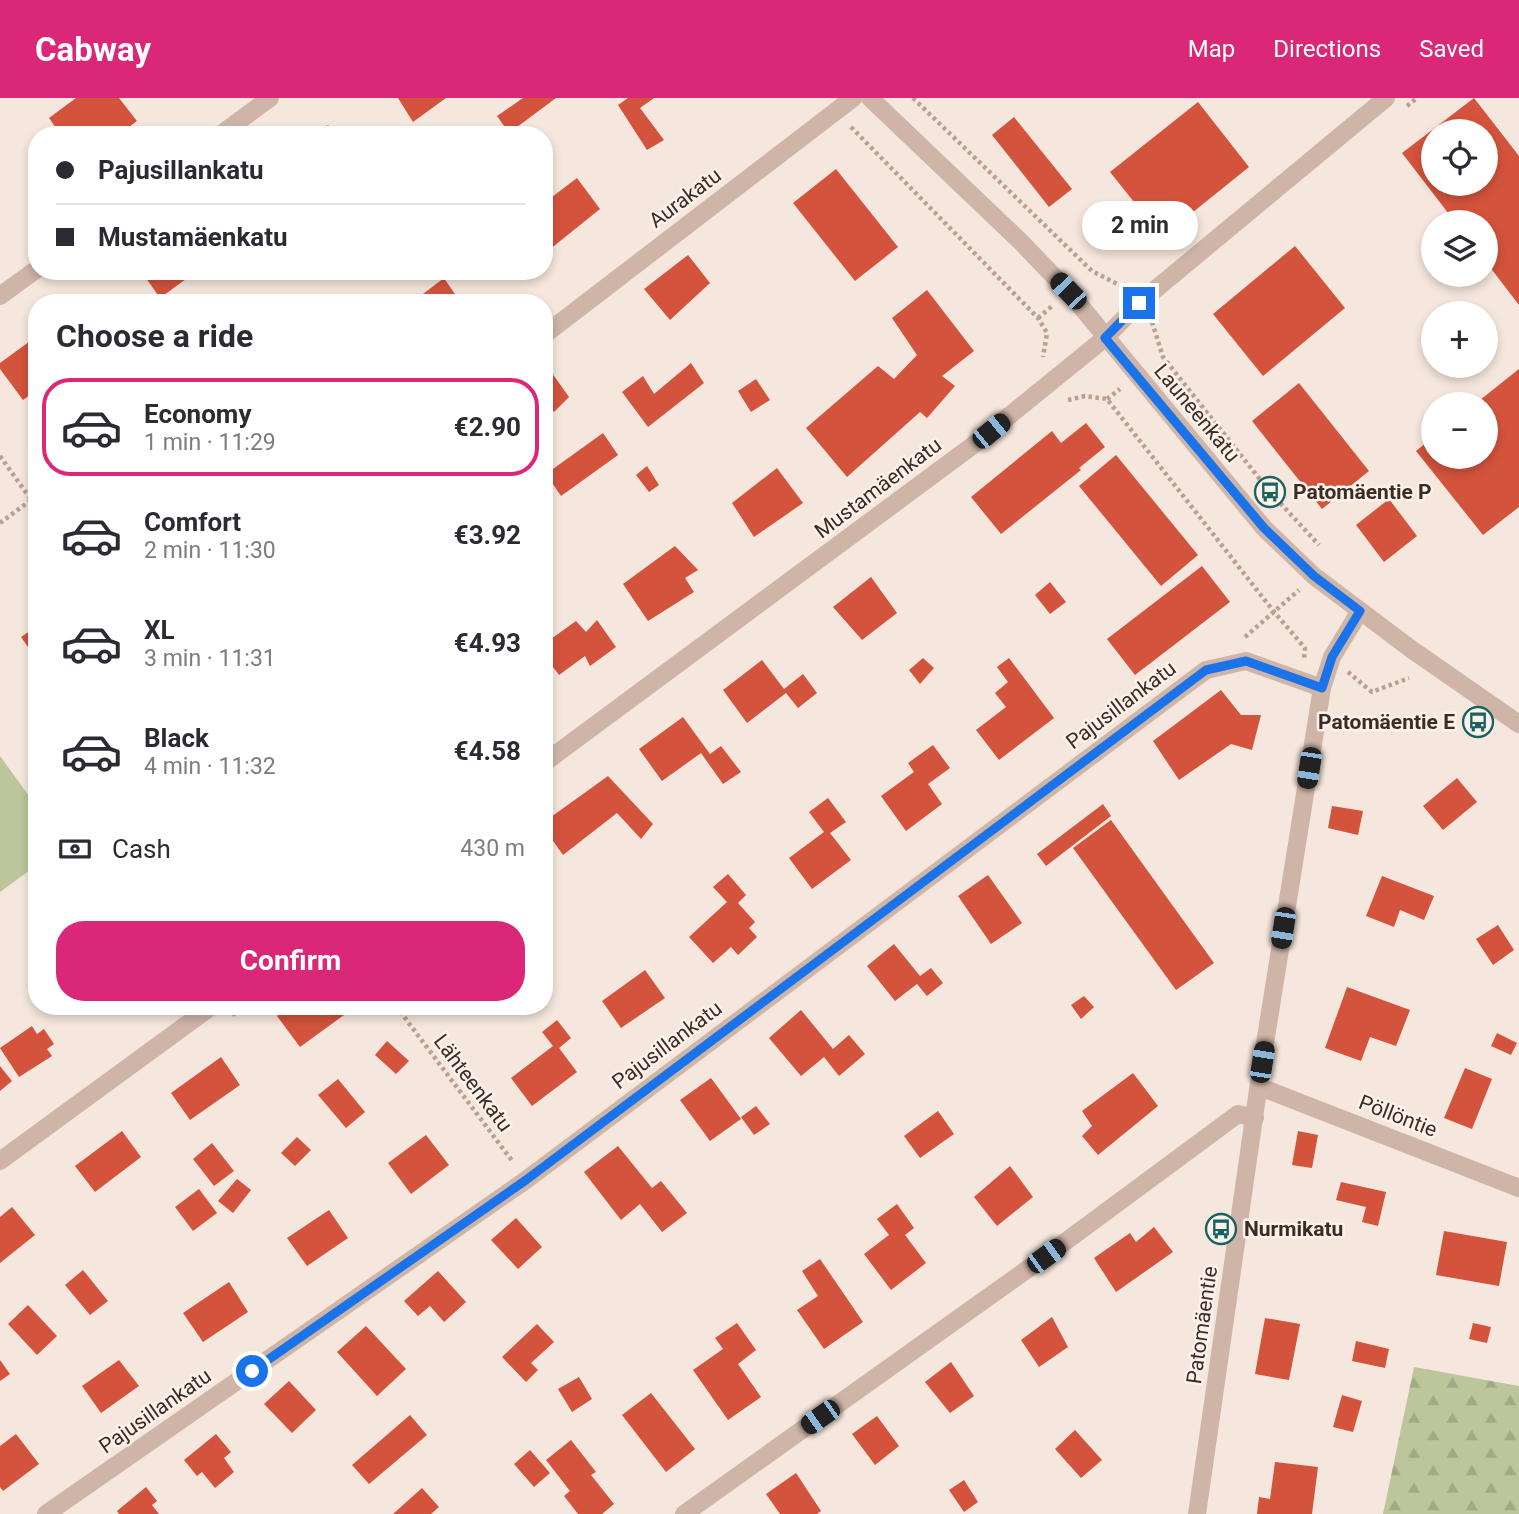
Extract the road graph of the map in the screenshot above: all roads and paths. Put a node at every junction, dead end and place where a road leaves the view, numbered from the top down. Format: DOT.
graph roads {
  1 [pos="270,98"];
  2 [pos="853,98"];
  3 [pos="870,98"];
  4 [pos="1386,98"];
  5 [pos="836,111"];
  6 [pos="232,126"];
  7 [pos="28,276"];
  8 [pos="0,296"];
  9 [pos="553,328"];
  10 [pos="1105,338"];
  11 [pos="1047,385"];
  12 [pos="0,456"];
  13 [pos="28,496"];
  14 [pos="28,502"];
  15 [pos="0,523"];
  16 [pos="1360,611"];
  17 [pos="1305,648"];
  18 [pos="1332,657"];
  19 [pos="1301,680"];
  20 [pos="1415,680"];
  21 [pos="1322,688"];
  22 [pos="1519,724"];
  23 [pos="553,756"];
  24 [pos="200,1015"];
  25 [pos="403,1015"];
  26 [pos="1259,1087"];
  27 [pos="1255,1118"];
  28 [pos="0,1161"];
  29 [pos="526,1180"];
  30 [pos="1519,1188"];
  31 [pos="46,1514"];
  32 [pos="684,1514"];
  33 [pos="1197,1514"];
  1 -- 6 [label="street"];
  2 -- 5 [label="street, Aurakatu"];
  3 -- 10 [label="street, Launeenkatu"];
  4 -- 10 [label="street, Mustamäenkatu"];
  5 -- 9 [label="street, Aurakatu"];
  5 -- 11 [label="path"];
  7 -- 8 [label="street"];
  10 -- 11 [label="street, Mustamäenkatu"];
  10 -- 16 [label="street, Launeenkatu"];
  11 -- 17 [label="path"];
  11 -- 23 [label="street, Mustamäenkatu"];
  12 -- 13 [label="path"];
  14 -- 15 [label="path"];
  16 -- 18 [label="street, Patomäentie"];
  16 -- 22 [label="street, Launeenkatu"];
  17 -- 18 [label="path"];
  17 -- 19 [label="path"];
  18 -- 20 [label="path"];
  18 -- 21 [label="street, Patomäentie"];
  19 -- 21 [label="street, Pajusillankatu"];
  19 -- 29 [label="street, Pajusillankatu"];
  21 -- 26 [label="street, Patomäentie"];
  24 -- 28 [label="street"];
  25 -- 29 [label="path, Lähteenkatu"];
  26 -- 27 [label="street, Patomäentie"];
  26 -- 30 [label="street, Pöllöntie"];
  27 -- 32 [label="street"];
  27 -- 33 [label="street, Patomäentie"];
  29 -- 31 [label="street, Pajusillankatu"];
}
